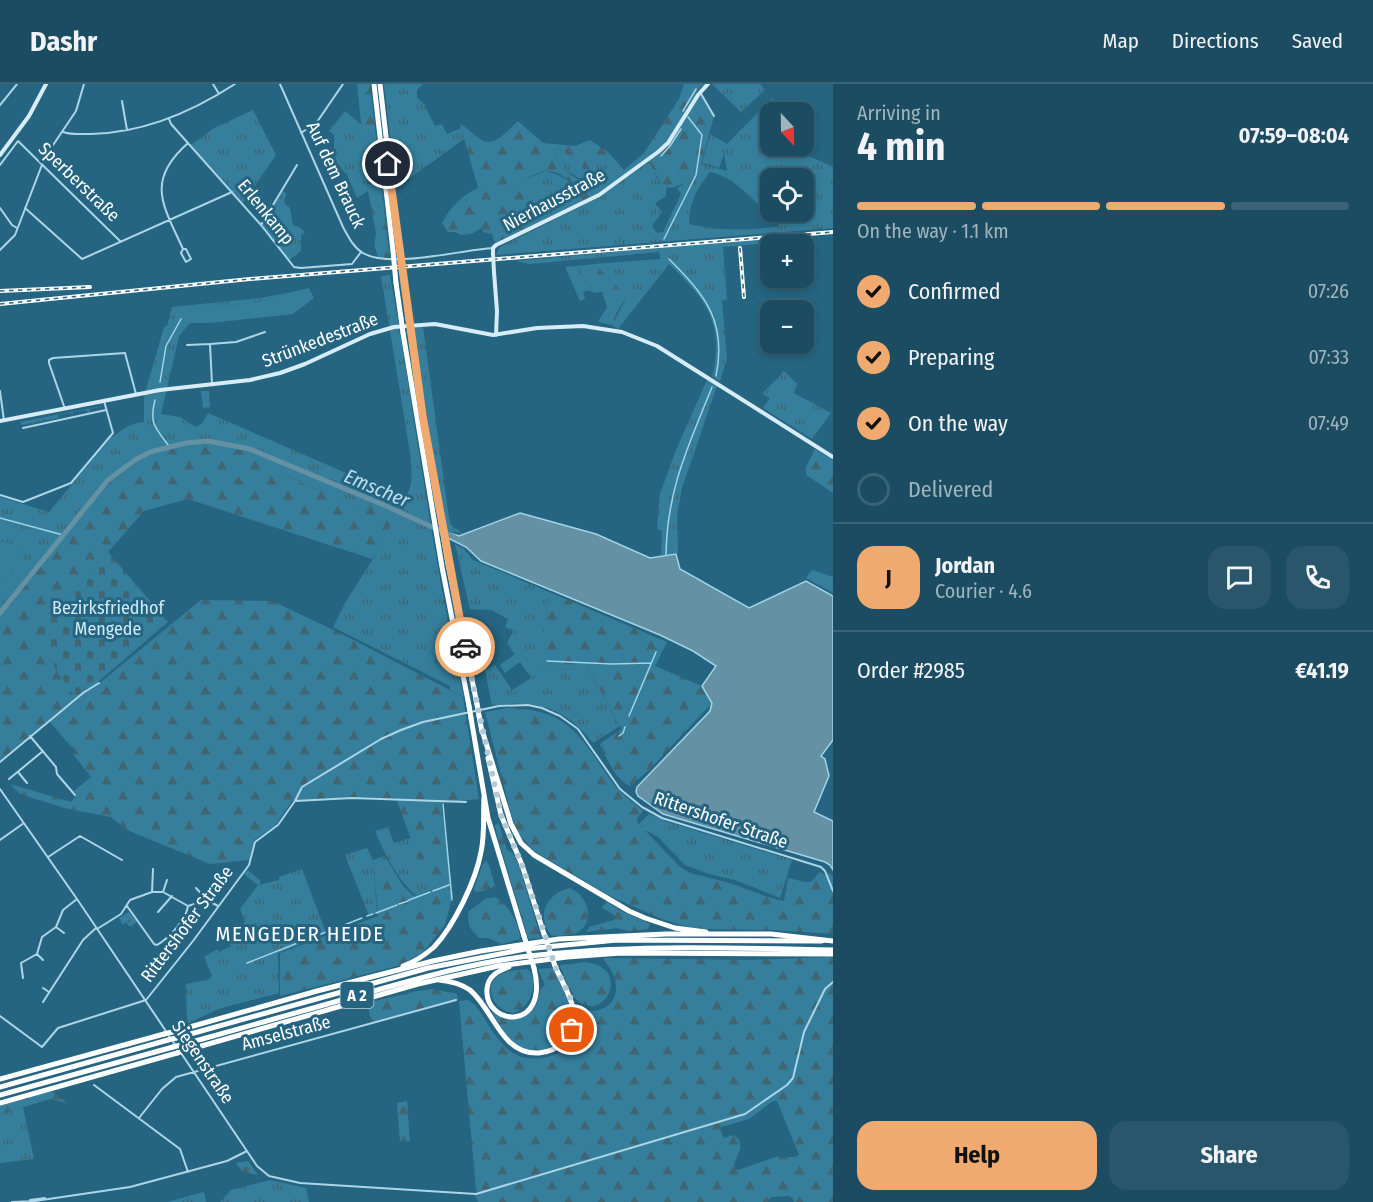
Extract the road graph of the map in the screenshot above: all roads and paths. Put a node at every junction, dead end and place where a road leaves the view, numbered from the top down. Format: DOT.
graph roads {
  1 [pos="17,84"];
  2 [pos="46,84"];
  3 [pos="84,84"];
  4 [pos="213,84"];
  5 [pos="236,84"];
  6 [pos="280,84"];
  7 [pos="343,84"];
  8 [pos="374,84"];
  9 [pos="380,84"];
  10 [pos="708,84"];
  11 [pos="700,92"];
  12 [pos="219,94"];
  13 [pos="122,101"];
  14 [pos="0,105"];
  15 [pos="714,116"];
  16 [pos="169,119"];
  17 [pos="127,130"];
  18 [pos="62,132"];
  19 [pos="301,133"];
  20 [pos="188,143"];
  21 [pos="0,157"];
  22 [pos="0,165"];
  23 [pos="42,165"];
  24 [pos="297,165"];
  25 [pos="232,192"];
  26 [pos="0,208"];
  27 [pos="25,208"];
  28 [pos="170,220"];
  29 [pos="261,225"];
  30 [pos="17,228"];
  31 [pos="122,242"];
  32 [pos="183,249"];
  33 [pos="0,250"];
  34 [pos="396,251"];
  35 [pos="493,251"];
  36 [pos="362,252"];
  37 [pos="265,332"];
  38 [pos="496,334"];
  39 [pos="210,344"];
  40 [pos="187,345"];
  41 [pos="212,384"];
  42 [pos="0,392"];
  43 [pos="136,395"];
  44 [pos="104,401"];
  45 [pos="65,409"];
  46 [pos="106,410"];
  47 [pos="2,421"];
  48 [pos="23,428"];
  49 [pos="833,457"];
  50 [pos="428,466"];
  51 [pos="430,481"];
  52 [pos="0,495"];
  53 [pos="99,683"];
  54 [pos="482,730"];
  55 [pos="30,736"];
  56 [pos="43,751"];
  57 [pos="0,762"];
  58 [pos="18,772"];
  59 [pos="9,779"];
  60 [pos="27,783"];
  61 [pos="0,789"];
  62 [pos="70,789"];
  63 [pos="64,794"];
  64 [pos="75,795"];
  65 [pos="484,797"];
  66 [pos="295,801"];
  67 [pos="466,802"];
  68 [pos="24,823"];
  69 [pos="0,840"];
  70 [pos="48,857"];
  71 [pos="122,860"];
  72 [pos="153,869"];
  73 [pos="167,880"];
  74 [pos="196,888"];
  75 [pos="833,891"];
  76 [pos="152,892"];
  77 [pos="163,892"];
  78 [pos="172,896"];
  79 [pos="77,899"];
  80 [pos="207,900"];
  81 [pos="126,905"];
  82 [pos="188,906"];
  83 [pos="218,906"];
  84 [pos="158,912"];
  85 [pos="56,927"];
  86 [pos="97,929"];
  87 [pos="64,933"];
  88 [pos="718,934"];
  89 [pos="833,941"];
  90 [pos="833,952"];
  91 [pos="37,954"];
  92 [pos="44,960"];
  93 [pos="529,962"];
  94 [pos="374,976"];
  95 [pos="23,978"];
  96 [pos="435,980"];
  97 [pos="833,981"];
  98 [pos="44,988"];
  99 [pos="49,992"];
  100 [pos="146,1000"];
  101 [pos="456,1000"];
  102 [pos="43,1002"];
  103 [pos="0,1016"];
  104 [pos="182,1048"];
  105 [pos="175,1050"];
  106 [pos="194,1072"];
  107 [pos="0,1079"];
  108 [pos="102,1083"];
  109 [pos="94,1085"];
  110 [pos="0,1087"];
  111 [pos="98,1088"];
  112 [pos="0,1095"];
  113 [pos="0,1103"];
  114 [pos="139,1118"];
  115 [pos="247,1151"];
  116 [pos="188,1172"];
  117 [pos="12,1202"];
  1 -- 14 [label="street"];
  2 -- 21 [label="main road"];
  3 -- 18 [label="street"];
  4 -- 12 [label="street"];
  5 -- 12 [label="street"];
  6 -- 19 [label="street, Auf dem Brauck"];
  7 -- 19 [label="street"];
  8 -- 34 [label="highway"];
  9 -- 34 [label="highway"];
  10 -- 11 [label="main road, Nierhausstraße"];
  11 -- 15 [label="street"];
  11 -- 35 [label="main road, Nierhausstraße"];
  12 -- 16 [label="street"];
  13 -- 17 [label="street"];
  16 -- 17 [label="street"];
  16 -- 20 [label="street, Erlenkamp"];
  17 -- 18 [label="street"];
  18 -- 23 [label="street"];
  19 -- 36 [label="street, Auf dem Brauck"];
  20 -- 25 [label="street, Erlenkamp"];
  20 -- 28 [label="street"];
  22 -- 23 [label="street, Sperberstraße"];
  23 -- 27 [label="street"];
  23 -- 31 [label="street, Sperberstraße"];
  24 -- 29 [label="street"];
  25 -- 28 [label="street"];
  25 -- 29 [label="street, Erlenkamp"];
  26 -- 30 [label="street"];
  27 -- 30 [label="street"];
  27 -- 31 [label="street"];
  28 -- 31 [label="street"];
  28 -- 32 [label="street"];
  29 -- 36 [label="street, Erlenkamp"];
  30 -- 33 [label="street"];
  34 -- 50 [label="highway, bridge"];
  34 -- 50 [label="highway, bridge"];
  35 -- 36 [label="street, Auf dem Brauck"];
  35 -- 38 [label="main road, Nierhausstraße, bridge"];
  37 -- 39 [label="street"];
  38 -- 41 [label="main road, Strünkedestraße"];
  38 -- 49 [label="main road, Strünkedestraße"];
  39 -- 40 [label="street"];
  39 -- 41 [label="street"];
  41 -- 43 [label="main road, Strünkedestraße"];
  42 -- 47 [label="street"];
  43 -- 44 [label="main road, Strünkedestraße"];
  43 -- 45 [label="street"];
  44 -- 45 [label="main road, Strünkedestraße"];
  44 -- 46 [label="street"];
  45 -- 47 [label="main road, Strünkedestraße"];
  46 -- 48 [label="street"];
  46 -- 52 [label="street"];
  50 -- 51 [label="highway"];
  51 -- 54 [label="highway, bridge"];
  51 -- 65 [label="highway, bridge"];
  53 -- 55 [label="street"];
  54 -- 88 [label="highway"];
  54 -- 96 [label="highway, bridge"];
  55 -- 56 [label="street"];
  55 -- 57 [label="street"];
  56 -- 58 [label="street"];
  56 -- 62 [label="street"];
  58 -- 59 [label="street"];
  58 -- 60 [label="street"];
  61 -- 68 [label="street, Siegenstraße"];
  62 -- 63 [label="street"];
  62 -- 64 [label="street"];
  65 -- 93 [label="highway, bridge"];
  65 -- 94 [label="highway"];
  66 -- 67 [label="street"];
  66 -- 75 [label="street, Rittershofer Straße"];
  66 -- 83 [label="street, Rittershofer Straße"];
  68 -- 69 [label="street"];
  68 -- 70 [label="street, Siegenstraße"];
  70 -- 71 [label="street"];
  70 -- 79 [label="street, Siegenstraße"];
  72 -- 76 [label="street"];
  73 -- 77 [label="street"];
  74 -- 80 [label="street"];
  76 -- 77 [label="street"];
  76 -- 81 [label="street"];
  77 -- 78 [label="street"];
  78 -- 82 [label="street"];
  78 -- 84 [label="street"];
  79 -- 85 [label="street"];
  79 -- 86 [label="street, Siegenstraße"];
  80 -- 82 [label="street"];
  80 -- 83 [label="street"];
  81 -- 82 [label="street"];
  81 -- 86 [label="street"];
  83 -- 100 [label="street, Rittershofer Straße"];
  85 -- 87 [label="street"];
  85 -- 91 [label="street"];
  86 -- 99 [label="street"];
  86 -- 100 [label="street, Siegenstraße"];
  88 -- 89 [label="highway"];
  88 -- 94 [label="highway"];
  89 -- 110 [label="highway, A 2, bridge"];
  90 -- 93 [label="highway"];
  90 -- 104 [label="highway, A 2"];
  91 -- 92 [label="street"];
  91 -- 95 [label="street"];
  93 -- 96 [label="highway"];
  94 -- 107 [label="highway, bridge"];
  96 -- 104 [label="highway"];
  97 -- 115 [label="street, Siegenstraße"];
  98 -- 99 [label="street"];
  99 -- 102 [label="street"];
  100 -- 103 [label="street, Rittershofer Straße"];
  100 -- 106 [label="street, Siegenstraße"];
  101 -- 106 [label="street, Amselstraße"];
  104 -- 105 [label="highway, bridge"];
  105 -- 112 [label="highway"];
  105 -- 113 [label="highway"];
  106 -- 114 [label="street, Amselstraße"];
  106 -- 115 [label="street, Siegenstraße"];
  108 -- 111 [label="street"];
  109 -- 111 [label="street"];
  111 -- 114 [label="street"];
  114 -- 116 [label="street"];
  115 -- 116 [label="street"];
  116 -- 117 [label="street"];
}
